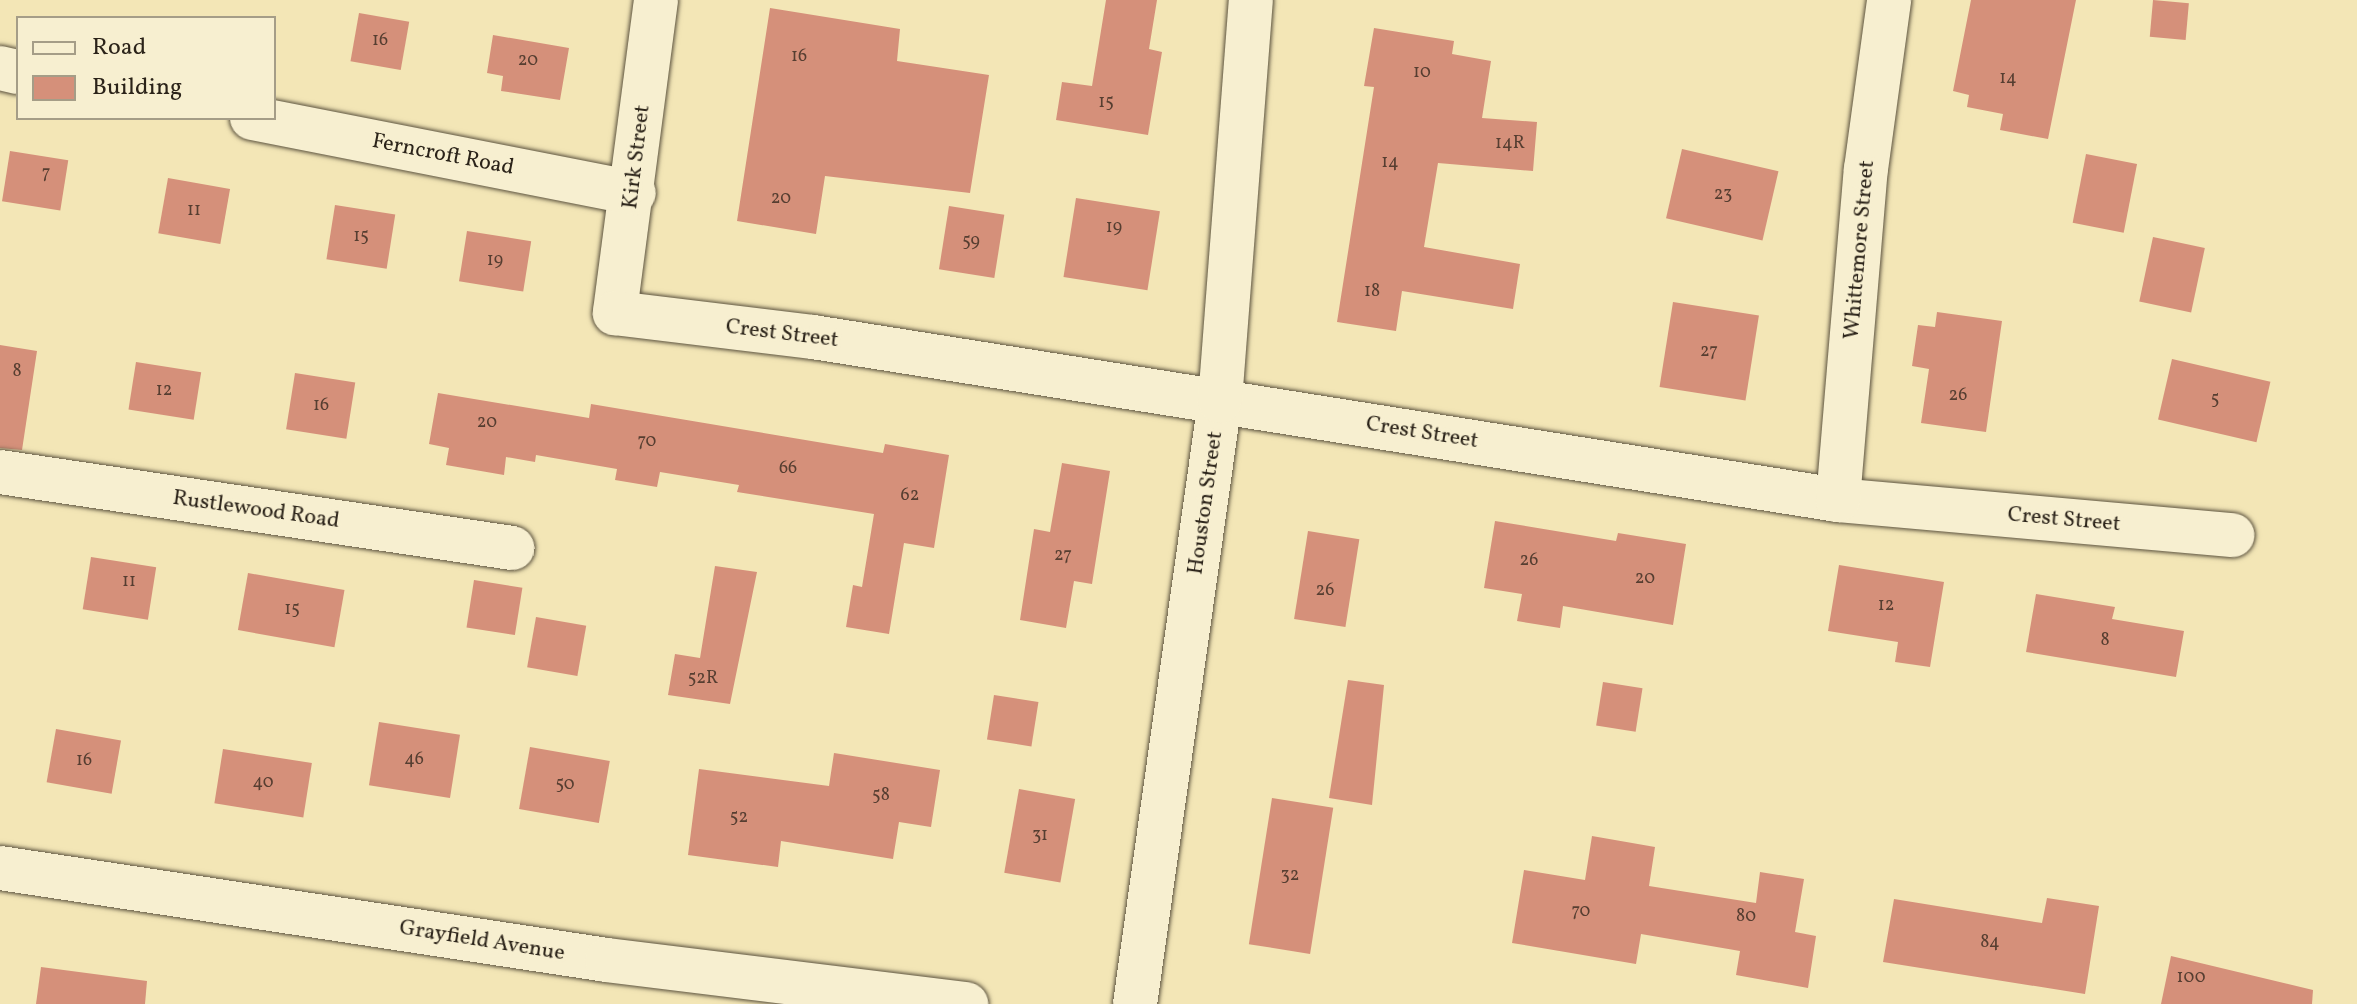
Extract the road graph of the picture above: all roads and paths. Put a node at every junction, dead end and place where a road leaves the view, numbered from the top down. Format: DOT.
graph roads {
  1 [pos="656,0"];
  2 [pos="1251,0"];
  3 [pos="1889,0"];
  4 [pos="262,120"];
  5 [pos="634,193"];
  6 [pos="615,313"];
  7 [pos="1220,401"];
  8 [pos="0,472"];
  9 [pos="1838,500"];
  10 [pos="2232,535"];
  11 [pos="512,548"];
  12 [pos="0,868"];
  13 [pos="966,1004"];
  14 [pos="1135,1004"];
  1 -- 5 [label="street, Kirk Street"];
  2 -- 7 [label="street, Houston Street"];
  3 -- 9 [label="street, Whittemore Street"];
  4 -- 5 [label="street, Ferncroft Road"];
  5 -- 6 [label="street, Kirk Street"];
  6 -- 7 [label="street, Crest Street"];
  7 -- 9 [label="street, Crest Street"];
  7 -- 14 [label="street, Houston Street"];
  8 -- 11 [label="street, Rustlewood Road"];
  9 -- 10 [label="street, Crest Street"];
  12 -- 13 [label="street, Grayfield Avenue"];
}
